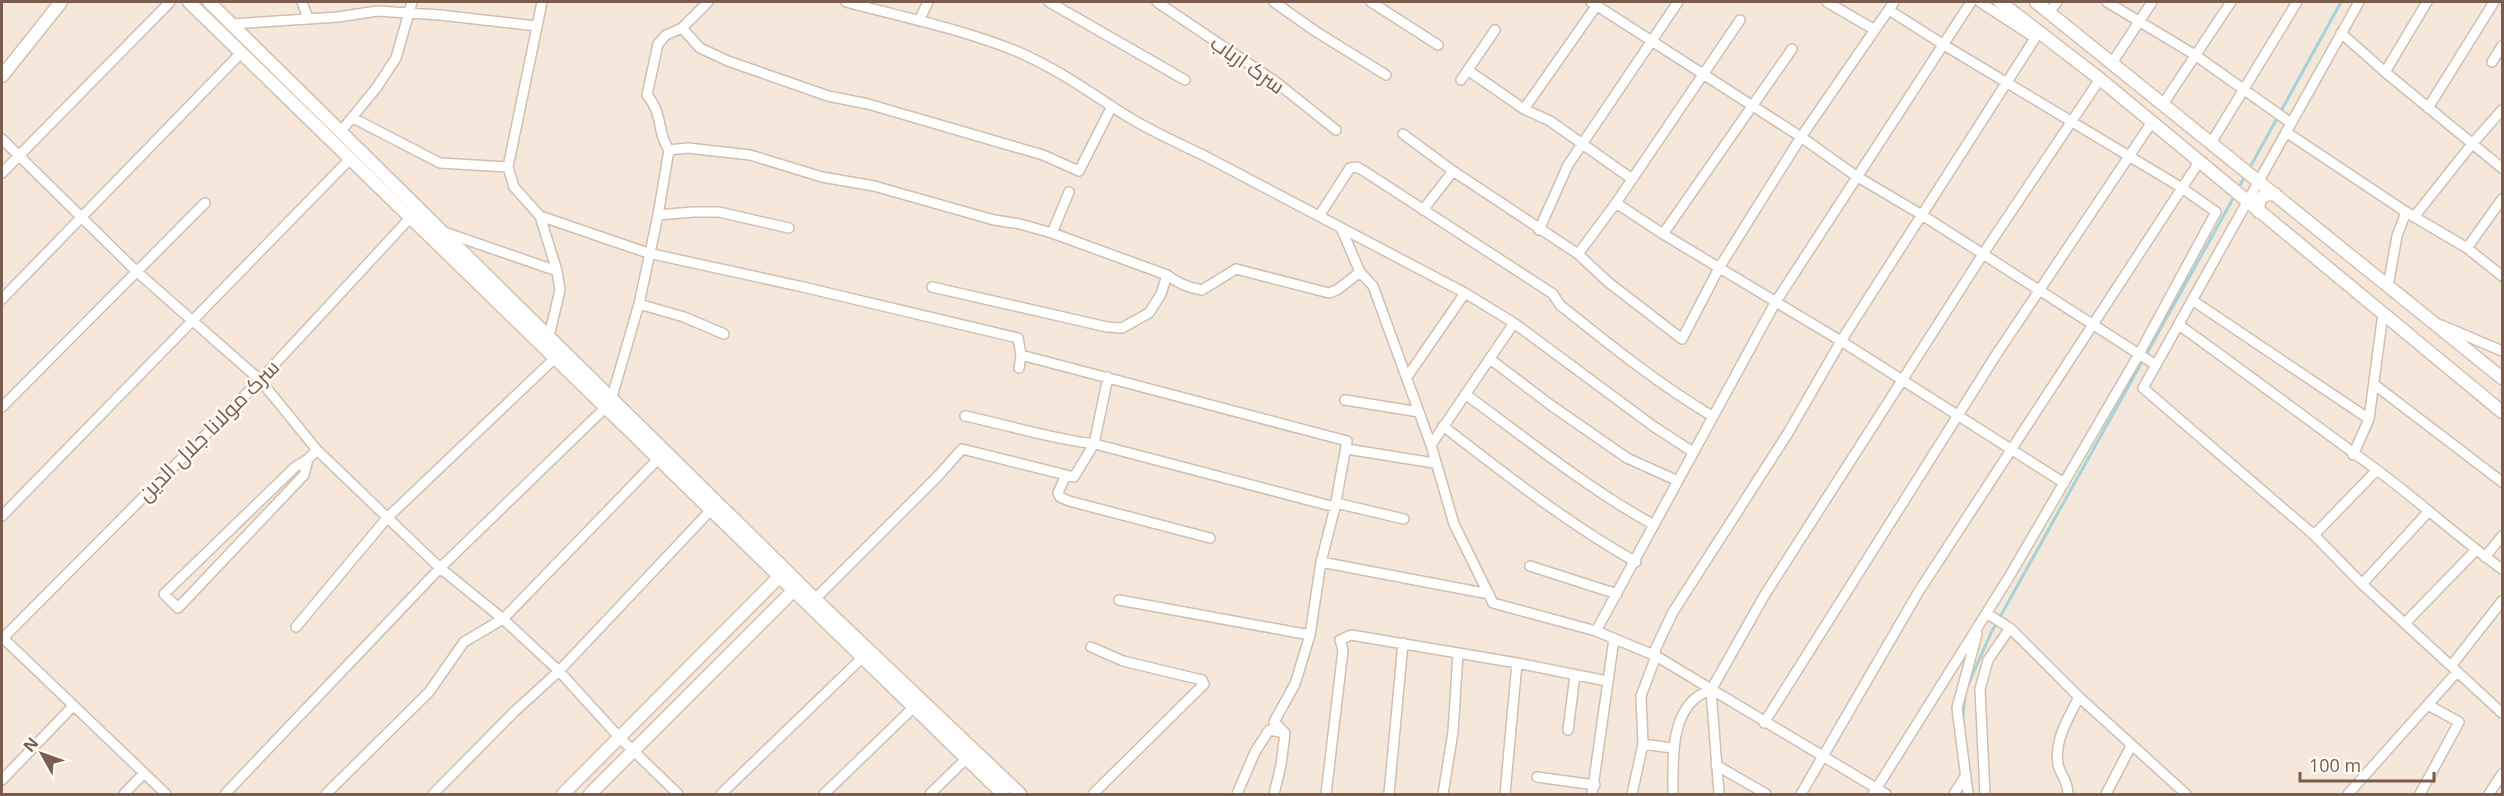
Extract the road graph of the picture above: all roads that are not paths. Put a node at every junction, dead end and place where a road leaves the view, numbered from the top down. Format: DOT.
graph roads {
  1 [pos="61,2"];
  2 [pos="170,2"];
  3 [pos="189,2"];
  4 [pos="209,2"];
  5 [pos="302,2"];
  6 [pos="380,2"];
  7 [pos="412,2"];
  8 [pos="542,2"];
  9 [pos="708,2"];
  10 [pos="846,2"];
  11 [pos="928,2"];
  12 [pos="1049,2"];
  13 [pos="1157,2"];
  14 [pos="1274,2"];
  15 [pos="1371,2"];
  16 [pos="1678,2"];
  17 [pos="1827,2"];
  18 [pos="1971,2"];
  19 [pos="1980,2"];
  20 [pos="2000,2"];
  21 [pos="2036,2"];
  22 [pos="2107,2"];
  23 [pos="2152,2"];
  24 [pos="2231,2"];
  25 [pos="2297,2"];
  26 [pos="2359,2"];
  27 [pos="2427,2"];
  28 [pos="2494,2"];
  29 [pos="1594,3"];
  30 [pos="1892,6"];
  31 [pos="2053,7"];
  32 [pos="377,12"];
  33 [pos="408,12"];
  34 [pos="308,18"];
  35 [pos="1740,20"];
  36 [pos="920,21"];
  37 [pos="2139,21"];
  38 [pos="232,24"];
  39 [pos="536,26"];
  40 [pos="682,28"];
  41 [pos="1495,30"];
  42 [pos="1875,30"];
  43 [pos="2341,33"];
  44 [pos="2037,35"];
  45 [pos="1651,42"];
  46 [pos="1438,45"];
  47 [pos="1944,45"];
  48 [pos="2502,46"];
  49 [pos="1792,49"];
  50 [pos="242,52"];
  51 [pos="2195,56"];
  52 [pos="2492,62"];
  53 [pos="2112,63"];
  54 [pos="1469,71"];
  55 [pos="2385,72"];
  56 [pos="1704,73"];
  57 [pos="1386,75"];
  58 [pos="2,76"];
  59 [pos="2100,79"];
  60 [pos="1185,80"];
  61 [pos="1461,80"];
  62 [pos="2005,82"];
  63 [pos="2245,89"];
  64 [pos="2163,104"];
  65 [pos="1112,106"];
  66 [pos="1754,107"];
  67 [pos="2428,108"];
  68 [pos="1524,109"];
  69 [pos="2502,110"];
  70 [pos="353,118"];
  71 [pos="2072,122"];
  72 [pos="2152,122"];
  73 [pos="2289,128"];
  74 [pos="341,130"];
  75 [pos="1336,130"];
  76 [pos="1403,134"];
  77 [pos="1801,137"];
  78 [pos="2,139"];
  79 [pos="2211,143"];
  80 [pos="1581,144"];
  81 [pos="2472,144"];
  82 [pos="669,150"];
  83 [pos="18,156"];
  84 [pos="2129,156"];
  85 [pos="351,158"];
  86 [pos="2199,162"];
  87 [pos="2237,164"];
  88 [pos="508,167"];
  89 [pos="2502,168"];
  90 [pos="1454,171"];
  91 [pos="2,173"];
  92 [pos="1856,176"];
  93 [pos="2219,178"];
  94 [pos="1632,179"];
  95 [pos="2259,181"];
  96 [pos="2182,188"];
  97 [pos="1069,192"];
  98 [pos="2275,194"];
  99 [pos="2502,199"];
  100 [pos="2247,202"];
  101 [pos="205,203"];
  102 [pos="1616,203"];
  103 [pos="1423,210"];
  104 [pos="2259,212"];
  105 [pos="2410,214"];
  106 [pos="658,215"];
  107 [pos="1922,215"];
  108 [pos="81,216"];
  109 [pos="540,216"];
  110 [pos="1319,216"];
  111 [pos="411,217"];
  112 [pos="789,228"];
  113 [pos="1341,228"];
  114 [pos="1539,230"];
  115 [pos="1052,233"];
  116 [pos="1663,234"];
  117 [pos="440,235"];
  118 [pos="2468,248"];
  119 [pos="648,253"];
  120 [pos="1578,254"];
  121 [pos="1983,254"];
  122 [pos="1719,268"];
  123 [pos="136,271"];
  124 [pos="557,271"];
  125 [pos="1360,272"];
  126 [pos="1167,276"];
  127 [pos="2502,276"];
  128 [pos="2388,286"];
  129 [pos="932,287"];
  130 [pos="2039,289"];
  131 [pos="1465,293"];
  132 [pos="2,299"];
  133 [pos="2192,300"];
  134 [pos="1774,303"];
  135 [pos="639,304"];
  136 [pos="2383,313"];
  137 [pos="193,320"];
  138 [pos="2433,322"];
  139 [pos="1514,323"];
  140 [pos="2094,324"];
  141 [pos="2179,325"];
  142 [pos="724,334"];
  143 [pos="549,336"];
  144 [pos="1842,341"];
  145 [pos="2502,351"];
  146 [pos="1021,355"];
  147 [pos="555,358"];
  148 [pos="1490,359"];
  149 [pos="2146,359"];
  150 [pos="1019,368"];
  151 [pos="1108,377"];
  152 [pos="1407,377"];
  153 [pos="2502,378"];
  154 [pos="260,380"];
  155 [pos="1902,381"];
  156 [pos="2375,385"];
  157 [pos="1465,394"];
  158 [pos="1344,400"];
  159 [pos="609,403"];
  160 [pos="2,407"];
  161 [pos="1419,412"];
  162 [pos="2502,412"];
  163 [pos="965,416"];
  164 [pos="1712,416"];
  165 [pos="1958,416"];
  166 [pos="2369,419"];
  167 [pos="1443,426"];
  168 [pos="1094,444"];
  169 [pos="1431,445"];
  170 [pos="1347,449"];
  171 [pos="317,450"];
  172 [pos="2010,450"];
  173 [pos="1693,452"];
  174 [pos="2353,455"];
  175 [pos="308,459"];
  176 [pos="658,459"];
  177 [pos="1434,463"];
  178 [pos="2377,470"];
  179 [pos="1065,477"];
  180 [pos="1678,481"];
  181 [pos="2502,482"];
  182 [pos="2064,483"];
  183 [pos="1336,505"];
  184 [pos="710,511"];
  185 [pos="2429,511"];
  186 [pos="2,516"];
  187 [pos="387,518"];
  188 [pos="1404,519"];
  189 [pos="1654,525"];
  190 [pos="2314,535"];
  191 [pos="2502,536"];
  192 [pos="1210,537"];
  193 [pos="2476,550"];
  194 [pos="2485,557"];
  195 [pos="1321,562"];
  196 [pos="1636,562"];
  197 [pos="1530,566"];
  198 [pos="440,568"];
  199 [pos="2502,569"];
  200 [pos="782,574"];
  201 [pos="2362,584"];
  202 [pos="797,587"];
  203 [pos="1489,594"];
  204 [pos="1617,594"];
  205 [pos="1119,600"];
  206 [pos="2502,601"];
  207 [pos="812,602"];
  208 [pos="1986,613"];
  209 [pos="503,619"];
  210 [pos="2406,622"];
  211 [pos="1980,623"];
  212 [pos="296,627"];
  213 [pos="2010,628"];
  214 [pos="1596,631"];
  215 [pos="1310,635"];
  216 [pos="2,638"];
  217 [pos="1614,639"];
  218 [pos="1403,643"];
  219 [pos="1091,647"];
  220 [pos="1458,653"];
  221 [pos="1656,656"];
  222 [pos="863,657"];
  223 [pos="1517,663"];
  224 [pos="2454,669"];
  225 [pos="559,671"];
  226 [pos="1575,675"];
  227 [pos="1607,681"];
  228 [pos="1711,690"];
  229 [pos="2079,697"];
  230 [pos="2428,705"];
  231 [pos="73,706"];
  232 [pos="914,707"];
  233 [pos="2502,713"];
  234 [pos="1764,723"];
  235 [pos="1568,730"];
  236 [pos="1285,733"];
  237 [pos="619,737"];
  238 [pos="1643,744"];
  239 [pos="2131,746"];
  240 [pos="1672,748"];
  241 [pos="633,751"];
  242 [pos="1824,756"];
  243 [pos="967,758"];
  244 [pos="1716,765"];
  245 [pos="144,773"];
  246 [pos="2502,774"];
  247 [pos="1965,775"];
  248 [pos="1537,777"];
  249 [pos="2,780"];
  250 [pos="1595,784"];
  251 [pos="2068,791"];
  252 [pos="1874,792"];
  253 [pos="124,795"];
  254 [pos="166,795"];
  255 [pos="225,795"];
  256 [pos="326,795"];
  257 [pos="433,795"];
  258 [pos="563,795"];
  259 [pos="590,795"];
  260 [pos="678,795"];
  261 [pos="721,795"];
  262 [pos="824,795"];
  263 [pos="930,795"];
  264 [pos="1003,795"];
  265 [pos="1020,795"];
  266 [pos="1093,795"];
  267 [pos="1237,795"];
  268 [pos="1274,795"];
  269 [pos="1326,795"];
  270 [pos="1389,795"];
  271 [pos="1443,795"];
  272 [pos="1506,795"];
  273 [pos="1592,795"];
  274 [pos="1632,795"];
  275 [pos="1673,795"];
  276 [pos="1719,795"];
  277 [pos="1766,795"];
  278 [pos="1801,795"];
  279 [pos="1886,795"];
  280 [pos="1954,795"];
  281 [pos="1968,795"];
  282 [pos="1986,795"];
  283 [pos="2077,795"];
  284 [pos="2106,795"];
  285 [pos="2186,795"];
  286 [pos="2348,795"];
  287 [pos="2420,795"];
  288 [pos="2489,795"];
  1 -- 58 [label="main road"];
  2 -- 83 [label="street"];
  3 -- 50 [label="main road"];
  4 -- 38 [label="main road"];
  5 -- 34 [label="street"];
  6 -- 32 [label="street"];
  7 -- 33 [label="street"];
  8 -- 39 [label="street"];
  9 -- 40 [label="street"];
  10 -- 36 [label="street"];
  11 -- 36 [label="street"];
  12 -- 60 [label="street"];
  13 -- 75 [label="street, سرک ارباب"];
  14 -- 57 [label="street"];
  15 -- 46 [label="street"];
  16 -- 45 [label="street"];
  17 -- 42 [label="street"];
  18 -- 47 [label="street"];
  19 -- 44 [label="street"];
  20 -- 44 [label="main road"];
  21 -- 31 [label="main road"];
  22 -- 37 [label="street"];
  23 -- 37 [label="street"];
  24 -- 51 [label="street"];
  25 -- 63 [label="street"];
  26 -- 43 [label="street"];
  27 -- 55 [label="street"];
  28 -- 67 [label="street"];
  29 -- 45 [label="street"];
  29 -- 68 [label="street"];
  30 -- 42 [label="street"];
  30 -- 47 [label="street"];
  31 -- 53 [label="main road"];
  32 -- 33 [label="street"];
  32 -- 34 [label="street"];
  33 -- 39 [label="street"];
  33 -- 70 [label="street"];
  34 -- 38 [label="street"];
  35 -- 56 [label="street"];
  36 -- 65 [label="street"];
  37 -- 51 [label="street"];
  37 -- 53 [label="street"];
  38 -- 74 [label="main road"];
  39 -- 88 [label="street"];
  40 -- 65 [label="street"];
  40 -- 82 [label="street"];
  41 -- 54 [label="street"];
  42 -- 77 [label="street"];
  43 -- 55 [label="street"];
  43 -- 73 [label="street"];
  44 -- 59 [label="main road"];
  44 -- 62 [label="street"];
  45 -- 56 [label="street"];
  45 -- 80 [label="street"];
  47 -- 62 [label="street"];
  47 -- 92 [label="street"];
  48 -- 52 [label="street"];
  49 -- 66 [label="street"];
  50 -- 85 [label="main road"];
  50 -- 108 [label="street"];
  51 -- 63 [label="street"];
  51 -- 64 [label="street"];
  53 -- 64 [label="main road"];
  54 -- 61 [label="street"];
  54 -- 68 [label="street"];
  55 -- 67 [label="street"];
  56 -- 66 [label="street"];
  56 -- 94 [label="street"];
  59 -- 71 [label="street"];
  59 -- 72 [label="main road"];
  62 -- 71 [label="street"];
  62 -- 107 [label="street"];
  63 -- 73 [label="street"];
  63 -- 79 [label="street"];
  64 -- 79 [label="main road"];
  65 -- 110 [label="street"];
  66 -- 77 [label="street"];
  66 -- 116 [label="street"];
  67 -- 81 [label="street"];
  68 -- 80 [label="street"];
  69 -- 81 [label="street"];
  70 -- 74 [label="street"];
  70 -- 88 [label="street"];
  71 -- 84 [label="street"];
  71 -- 121 [label="street"];
  72 -- 84 [label="street"];
  72 -- 86 [label="main road"];
  73 -- 95 [label="street"];
  73 -- 105 [label="street"];
  74 -- 117 [label="main road"];
  76 -- 90 [label="street"];
  77 -- 92 [label="street"];
  77 -- 122 [label="street"];
  78 -- 83 [label="street"];
  79 -- 87 [label="main road"];
  80 -- 94 [label="street"];
  80 -- 114 [label="street"];
  81 -- 89 [label="street"];
  81 -- 105 [label="street"];
  82 -- 106 [label="street"];
  82 -- 115 [label="street"];
  83 -- 91 [label="street"];
  83 -- 108 [label="street"];
  84 -- 96 [label="street"];
  84 -- 130 [label="street"];
  85 -- 111 [label="main road"];
  85 -- 137 [label="street"];
  86 -- 93 [label="main road"];
  86 -- 96 [label="street"];
  87 -- 93 [label="main road"];
  87 -- 95 [label="main road"];
  88 -- 109 [label="street"];
  90 -- 103 [label="street"];
  90 -- 114 [label="street"];
  92 -- 107 [label="street"];
  92 -- 134 [label="street"];
  93 -- 100 [label="main road"];
  94 -- 102 [label="street"];
  95 -- 98 [label="main road"];
  95 -- 100 [label="street"];
  96 -- 140 [label="street"];
  96 -- 149 [label="street"];
  97 -- 115 [label="street"];
  98 -- 104 [label="main road"];
  98 -- 128 [label="main road"];
  99 -- 118 [label="street"];
  100 -- 104 [label="main road"];
  100 -- 133 [label="street"];
  101 -- 123 [label="street"];
  102 -- 116 [label="street"];
  102 -- 120 [label="street"];
  103 -- 110 [label="street"];
  103 -- 164 [label="street"];
  104 -- 136 [label="main road"];
  105 -- 118 [label="street"];
  105 -- 128 [label="street"];
  106 -- 112 [label="street"];
  106 -- 119 [label="street"];
  107 -- 121 [label="street"];
  107 -- 144 [label="street"];
  108 -- 123 [label="street"];
  108 -- 132 [label="street"];
  109 -- 119 [label="street"];
  109 -- 124 [label="street"];
  110 -- 113 [label="street"];
  111 -- 117 [label="main road"];
  111 -- 154 [label="street, سرک مولانا جلال الدین"];
  113 -- 125 [label="street"];
  113 -- 131 [label="street"];
  114 -- 120 [label="street"];
  115 -- 126 [label="street"];
  116 -- 122 [label="street"];
  117 -- 124 [label="street"];
  117 -- 143 [label="main road"];
  117 -- 147 [label="main road"];
  118 -- 127 [label="street"];
  119 -- 135 [label="street"];
  119 -- 146 [label="street"];
  120 -- 122 [label="street"];
  121 -- 130 [label="street"];
  121 -- 155 [label="street"];
  122 -- 134 [label="street"];
  123 -- 137 [label="street"];
  123 -- 160 [label="street"];
  124 -- 143 [label="street"];
  125 -- 126 [label="street"];
  125 -- 152 [label="street"];
  126 -- 129 [label="street"];
  128 -- 138 [label="main road"];
  130 -- 140 [label="street"];
  130 -- 165 [label="street"];
  131 -- 139 [label="street"];
  131 -- 152 [label="street"];
  133 -- 141 [label="street"];
  133 -- 166 [label="street"];
  134 -- 144 [label="street"];
  134 -- 164 [label="street"];
  135 -- 142 [label="street"];
  135 -- 159 [label="street"];
  136 -- 156 [label="street"];
  136 -- 162 [label="main road"];
  137 -- 154 [label="street"];
  137 -- 186 [label="street"];
  138 -- 145 [label="street"];
  138 -- 153 [label="main road"];
  139 -- 148 [label="street"];
  139 -- 173 [label="street"];
  140 -- 149 [label="street"];
  140 -- 172 [label="street"];
  141 -- 149 [label="street"];
  141 -- 174 [label="street"];
  143 -- 159 [label="main road"];
  144 -- 155 [label="street"];
  144 -- 221 [label="street"];
  146 -- 150 [label="street"];
  146 -- 151 [label="street"];
  147 -- 159 [label="main road"];
  147 -- 187 [label="street"];
  148 -- 157 [label="street"];
  148 -- 180 [label="street"];
  149 -- 182 [label="street"];
  149 -- 190 [label="street"];
  151 -- 168 [label="street"];
  151 -- 170 [label="street"];
  152 -- 161 [label="street"];
  154 -- 171 [label="street"];
  154 -- 216 [label="street, سرک مولانا جلال الدین"];
  155 -- 165 [label="street"];
  155 -- 228 [label="street"];
  156 -- 166 [label="street"];
  156 -- 181 [label="street"];
  157 -- 167 [label="street"];
  157 -- 189 [label="street"];
  158 -- 161 [label="street"];
  159 -- 176 [label="main road"];
  159 -- 198 [label="street"];
  159 -- 200 [label="main road"];
  161 -- 169 [label="street"];
  163 -- 168 [label="street"];
  164 -- 173 [label="street"];
  165 -- 172 [label="street"];
  165 -- 234 [label="street"];
  166 -- 174 [label="street"];
  167 -- 169 [label="street"];
  167 -- 196 [label="street"];
  168 -- 179 [label="street"];
  168 -- 183 [label="street"];
  169 -- 177 [label="street"];
  170 -- 177 [label="street"];
  170 -- 183 [label="street"];
  171 -- 175 [label="street"];
  171 -- 187 [label="street"];
  172 -- 182 [label="street"];
  172 -- 242 [label="street"];
  173 -- 180 [label="street"];
  174 -- 178 [label="street"];
  175 -- 175 [label="street"];
  176 -- 184 [label="main road"];
  176 -- 209 [label="street"];
  177 -- 203 [label="street"];
  178 -- 185 [label="street"];
  178 -- 190 [label="street"];
  179 -- 192 [label="street"];
  179 -- 207 [label="street"];
  180 -- 189 [label="street"];
  182 -- 208 [label="street"];
  183 -- 188 [label="street"];
  183 -- 195 [label="street"];
  184 -- 200 [label="main road"];
  184 -- 225 [label="street"];
  185 -- 193 [label="street"];
  185 -- 201 [label="street"];
  187 -- 198 [label="street"];
  187 -- 212 [label="street"];
  189 -- 196 [label="street"];
  190 -- 201 [label="street"];
  191 -- 194 [label="street"];
  193 -- 194 [label="street"];
  193 -- 210 [label="street"];
  194 -- 199 [label="street"];
  195 -- 203 [label="street"];
  195 -- 215 [label="street"];
  196 -- 204 [label="street"];
  197 -- 204 [label="street"];
  198 -- 209 [label="street"];
  198 -- 255 [label="street"];
  200 -- 202 [label="main road"];
  200 -- 237 [label="main road"];
  201 -- 210 [label="street"];
  202 -- 207 [label="main road"];
  202 -- 241 [label="main road"];
  203 -- 214 [label="street"];
  204 -- 214 [label="street"];
  205 -- 215 [label="street"];
  206 -- 224 [label="street"];
  207 -- 222 [label="main road"];
  207 -- 265 [label="main road"];
  208 -- 211 [label="street"];
  208 -- 213 [label="street"];
  209 -- 225 [label="street"];
  209 -- 256 [label="street"];
  210 -- 224 [label="street"];
  211 -- 247 [label="street"];
  211 -- 252 [label="street"];
  213 -- 229 [label="street"];
  213 -- 282 [label="street"];
  214 -- 217 [label="street"];
  215 -- 236 [label="street"];
  216 -- 231 [label="street"];
  217 -- 221 [label="street"];
  217 -- 227 [label="street"];
  218 -- 220 [label="street"];
  218 -- 269 [label="street"];
  218 -- 270 [label="street"];
  219 -- 266 [label="street"];
  220 -- 223 [label="street"];
  220 -- 271 [label="street"];
  221 -- 228 [label="street"];
  221 -- 238 [label="street"];
  222 -- 232 [label="main road"];
  222 -- 261 [label="street"];
  223 -- 226 [label="street"];
  223 -- 272 [label="street"];
  224 -- 230 [label="street"];
  224 -- 233 [label="street"];
  225 -- 237 [label="street"];
  225 -- 257 [label="street"];
  226 -- 227 [label="street"];
  226 -- 235 [label="street"];
  227 -- 250 [label="street"];
  228 -- 234 [label="street"];
  228 -- 240 [label="street"];
  228 -- 244 [label="street"];
  229 -- 239 [label="street"];
  229 -- 251 [label="street"];
  230 -- 286 [label="street"];
  230 -- 287 [label="street"];
  231 -- 245 [label="street"];
  231 -- 249 [label="street"];
  232 -- 243 [label="main road"];
  232 -- 262 [label="street"];
  234 -- 242 [label="street"];
  236 -- 267 [label="street"];
  236 -- 268 [label="street"];
  237 -- 241 [label="street"];
  237 -- 258 [label="main road"];
  238 -- 240 [label="street"];
  238 -- 274 [label="street"];
  239 -- 284 [label="street"];
  239 -- 285 [label="street"];
  240 -- 275 [label="street"];
  241 -- 259 [label="main road"];
  241 -- 260 [label="street"];
  242 -- 252 [label="street"];
  242 -- 278 [label="street"];
  243 -- 263 [label="street"];
  243 -- 264 [label="main road"];
  244 -- 276 [label="street"];
  244 -- 277 [label="street"];
  245 -- 253 [label="street"];
  245 -- 254 [label="street"];
  246 -- 288 [label="street"];
  247 -- 280 [label="street"];
  247 -- 281 [label="street"];
  248 -- 250 [label="street"];
  250 -- 273 [label="street"];
  251 -- 283 [label="street"];
  252 -- 279 [label="street"];
}
